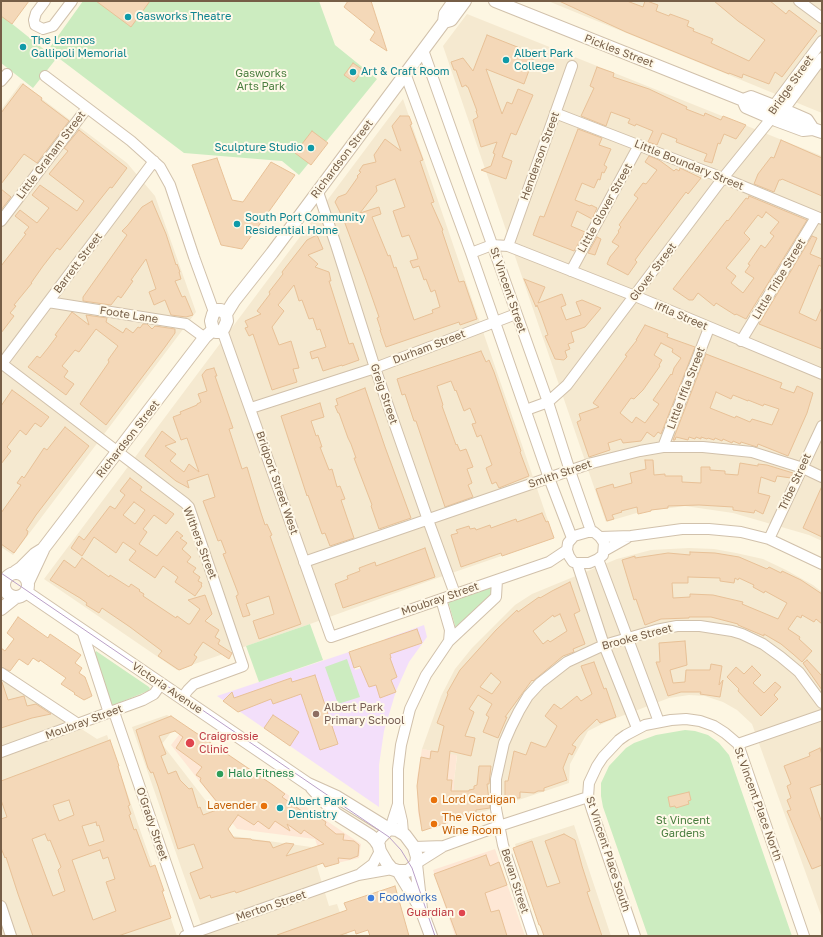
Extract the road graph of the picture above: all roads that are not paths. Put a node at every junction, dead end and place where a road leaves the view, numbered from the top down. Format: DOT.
graph roads {
  1 [pos="45,1"];
  2 [pos="72,1"];
  3 [pos="454,1"];
  4 [pos="465,1"];
  5 [pos="495,1"];
  6 [pos="799,1"];
  7 [pos="822,18"];
  8 [pos="444,22"];
  9 [pos="822,41"];
  10 [pos="423,50"];
  11 [pos="822,58"];
  12 [pos="572,66"];
  13 [pos="405,74"];
  14 [pos="45,76"];
  15 [pos="87,108"];
  16 [pos="555,113"];
  17 [pos="774,114"];
  18 [pos="818,130"];
  19 [pos="639,146"];
  20 [pos="154,161"];
  21 [pos="724,178"];
  22 [pos="318,192"];
  23 [pos="819,218"];
  24 [pos="1,221"];
  25 [pos="492,245"];
  26 [pos="508,246"];
  27 [pos="471,253"];
  28 [pos="571,271"];
  29 [pos="635,296"];
  30 [pos="48,302"];
  31 [pos="220,313"];
  32 [pos="516,314"];
  33 [pos="495,322"];
  34 [pos="709,328"];
  35 [pos="213,332"];
  36 [pos="741,341"];
  37 [pos="1,364"];
  38 [pos="375,368"];
  39 [pos="822,374"];
  40 [pos="548,402"];
  41 [pos="251,408"];
  42 [pos="526,410"];
  43 [pos="822,426"];
  44 [pos="664,448"];
  45 [pos="118,452"];
  46 [pos="802,468"];
  47 [pos="570,471"];
  48 [pos="822,477"];
  49 [pos="549,478"];
  50 [pos="428,520"];
  51 [pos="591,531"];
  52 [pos="631,536"];
  53 [pos="600,537"];
  54 [pos="572,538"];
  55 [pos="769,539"];
  56 [pos="43,549"];
  57 [pos="567,550"];
  58 [pos="601,555"];
  59 [pos="304,562"];
  60 [pos="549,562"];
  61 [pos="574,562"];
  62 [pos="822,564"];
  63 [pos="497,580"];
  64 [pos="5,581"];
  65 [pos="23,591"];
  66 [pos="455,594"];
  67 [pos="441,599"];
  68 [pos="1,609"];
  69 [pos="82,630"];
  70 [pos="331,637"];
  71 [pos="628,639"];
  72 [pos="449,641"];
  73 [pos="604,645"];
  74 [pos="1,673"];
  75 [pos="161,684"];
  76 [pos="182,698"];
  77 [pos="822,703"];
  78 [pos="111,712"];
  79 [pos="822,715"];
  80 [pos="659,722"];
  81 [pos="78,724"];
  82 [pos="641,726"];
  83 [pos="738,744"];
  84 [pos="1,752"];
  85 [pos="308,784"];
  86 [pos="588,797"];
  87 [pos="398,804"];
  88 [pos="499,826"];
  89 [pos="390,829"];
  90 [pos="403,833"];
  91 [pos="444,846"];
  92 [pos="414,847"];
  93 [pos="380,849"];
  94 [pos="416,864"];
  95 [pos="395,870"];
  96 [pos="358,875"];
  97 [pos="1,906"];
  98 [pos="421,909"];
  99 [pos="188,935"];
  100 [pos="11,936"];
  101 [pos="431,936"];
  102 [pos="533,936"];
  103 [pos="635,936"];
  104 [pos="804,936"];
  1 -- 2 [label="street"];
  3 -- 8 [label="street, Richardson Street"];
  4 -- 8 [label="street, Richardson Street"];
  5 -- 17 [label="street, Pickles Street"];
  6 -- 7 [label="street"];
  8 -- 10 [label="street, Richardson Street"];
  9 -- 17 [label="street, Bridge Street"];
  10 -- 13 [label="street, Richardson Street"];
  10 -- 25 [label="street, St Vincent Street"];
  11 -- 17 [label="street, Bridge Street"];
  12 -- 16 [label="street, Henderson Street"];
  13 -- 22 [label="street, Richardson Street"];
  13 -- 27 [label="street, St Vincent Street"];
  14 -- 15 [label="street"];
  15 -- 20 [label="street"];
  15 -- 24 [label="street, Little Graham Street"];
  16 -- 19 [label="street, Little Boundary Street"];
  16 -- 26 [label="street, Henderson Street"];
  17 -- 18 [label="street, Pickles Street"];
  17 -- 21 [label="street, Glover Street"];
  19 -- 21 [label="street, Little Boundary Street"];
  19 -- 28 [label="street, Little Glover Street"];
  20 -- 30 [label="street, Barrett Street"];
  20 -- 31 [label="street"];
  21 -- 23 [label="street, Little Boundary Street"];
  21 -- 29 [label="street, Glover Street"];
  22 -- 31 [label="street, Richardson Street"];
  22 -- 38 [label="street, Greig Street"];
  23 -- 36 [label="street, Little Tribe Street"];
  25 -- 26 [label="street, Iffla Street"];
  25 -- 27 [label="street, Iffla Street"];
  25 -- 32 [label="street, St Vincent Street"];
  26 -- 28 [label="street, Iffla Street"];
  27 -- 33 [label="street, St Vincent Street"];
  28 -- 29 [label="street, Iffla Street"];
  29 -- 34 [label="street, Iffla Street"];
  29 -- 40 [label="street, Glover Street"];
  30 -- 35 [label="street, Foote Lane"];
  30 -- 37 [label="street, Barrett Street"];
  31 -- 35 [label="street"];
  32 -- 33 [label="street, Durham Street"];
  32 -- 40 [label="street, St Vincent Street"];
  33 -- 38 [label="street, Durham Street"];
  33 -- 42 [label="street, St Vincent Street"];
  34 -- 36 [label="street, Iffla Street"];
  34 -- 44 [label="street, Little Iffla Street"];
  35 -- 41 [label="street, Bridport Street West"];
  35 -- 45 [label="street, Richardson Street"];
  36 -- 39 [label="street, Iffla Street"];
  37 -- 45 [label="street, Withers Street"];
  38 -- 41 [label="street, Durham Street"];
  38 -- 50 [label="street, Greig Street"];
  40 -- 42 [label="street, Glover Street"];
  40 -- 47 [label="street, St Vincent Street"];
  41 -- 59 [label="street, Bridport Street West"];
  42 -- 49 [label="street, St Vincent Street"];
  43 -- 46 [label="street, Tribe Street"];
  44 -- 46 [label="street, Smith Street"];
  44 -- 47 [label="street, Smith Street"];
  45 -- 56 [label="street, Richardson Street"];
  45 -- 76 [label="street, Withers Street"];
  46 -- 48 [label="street, Smith Street"];
  46 -- 55 [label="street, Tribe Street"];
  47 -- 49 [label="street, Smith Street"];
  47 -- 51 [label="street, St Vincent Street"];
  49 -- 50 [label="street, Smith Street"];
  49 -- 54 [label="street, St Vincent Street"];
  50 -- 59 [label="street, Smith Street"];
  50 -- 66 [label="street, Greig Street"];
  51 -- 53 [label="street"];
  51 -- 54 [label="street"];
  52 -- 53 [label="street"];
  52 -- 55 [label="street"];
  52 -- 58 [label="street"];
  53 -- 58 [label="street"];
  54 -- 57 [label="street"];
  55 -- 62 [label="street"];
  56 -- 64 [label="street, Richardson Street"];
  56 -- 65 [label="street, Richardson Street"];
  57 -- 60 [label="street, Moubray Street"];
  57 -- 61 [label="street"];
  58 -- 61 [label="street"];
  58 -- 71 [label="street"];
  59 -- 70 [label="street, Bridport Street West"];
  60 -- 61 [label="street, Moubray Street"];
  60 -- 63 [label="street, Moubray Street"];
  61 -- 73 [label="street"];
  63 -- 66 [label="street, Moubray Street"];
  63 -- 72 [label="street"];
  64 -- 65 [label="street"];
  64 -- 65 [label="street"];
  65 -- 68 [label="street, Richardson Street"];
  65 -- 69 [label="street, Victoria Avenue"];
  66 -- 67 [label="street, Moubray Street"];
  67 -- 70 [label="street, Moubray Street"];
  67 -- 72 [label="street"];
  69 -- 75 [label="street, Victoria Avenue"];
  69 -- 78 [label="street, O'Grady Street"];
  71 -- 73 [label="street, Brooke Street"];
  71 -- 77 [label="street, Brooke Street"];
  71 -- 80 [label="street"];
  72 -- 87 [label="street"];
  73 -- 82 [label="street"];
  73 -- 88 [label="street, Brooke Street"];
  74 -- 81 [label="street"];
  75 -- 76 [label="street, Victoria Avenue"];
  75 -- 78 [label="street, Moubray Street"];
  76 -- 85 [label="street, Victoria Avenue"];
  78 -- 81 [label="street, Moubray Street"];
  78 -- 99 [label="street, O'Grady Street"];
  79 -- 83 [label="street"];
  80 -- 82 [label="street, St Vincent Place North"];
  80 -- 83 [label="street, St Vincent Place North"];
  81 -- 84 [label="street, Moubray Street"];
  82 -- 86 [label="street, St Vincent Place South"];
  83 -- 104 [label="street, St Vincent Place North"];
  85 -- 89 [label="street, Victoria Avenue"];
  85 -- 93 [label="street, Victoria Avenue"];
  86 -- 88 [label="street"];
  86 -- 103 [label="street, St Vincent Place South"];
  87 -- 89 [label="street"];
  87 -- 90 [label="street"];
  88 -- 91 [label="street"];
  88 -- 102 [label="street, Bevan Street"];
  89 -- 90 [label="street"];
  89 -- 93 [label="street"];
  90 -- 92 [label="street"];
  91 -- 92 [label="street"];
  91 -- 94 [label="street"];
  92 -- 94 [label="street"];
  93 -- 95 [label="street"];
  93 -- 96 [label="street, Merton Street"];
  94 -- 95 [label="street"];
  94 -- 98 [label="street"];
  95 -- 96 [label="street, Merton Street"];
  95 -- 98 [label="street"];
  96 -- 99 [label="street, Merton Street"];
  97 -- 100 [label="street"];
  98 -- 101 [label="street"];
}
